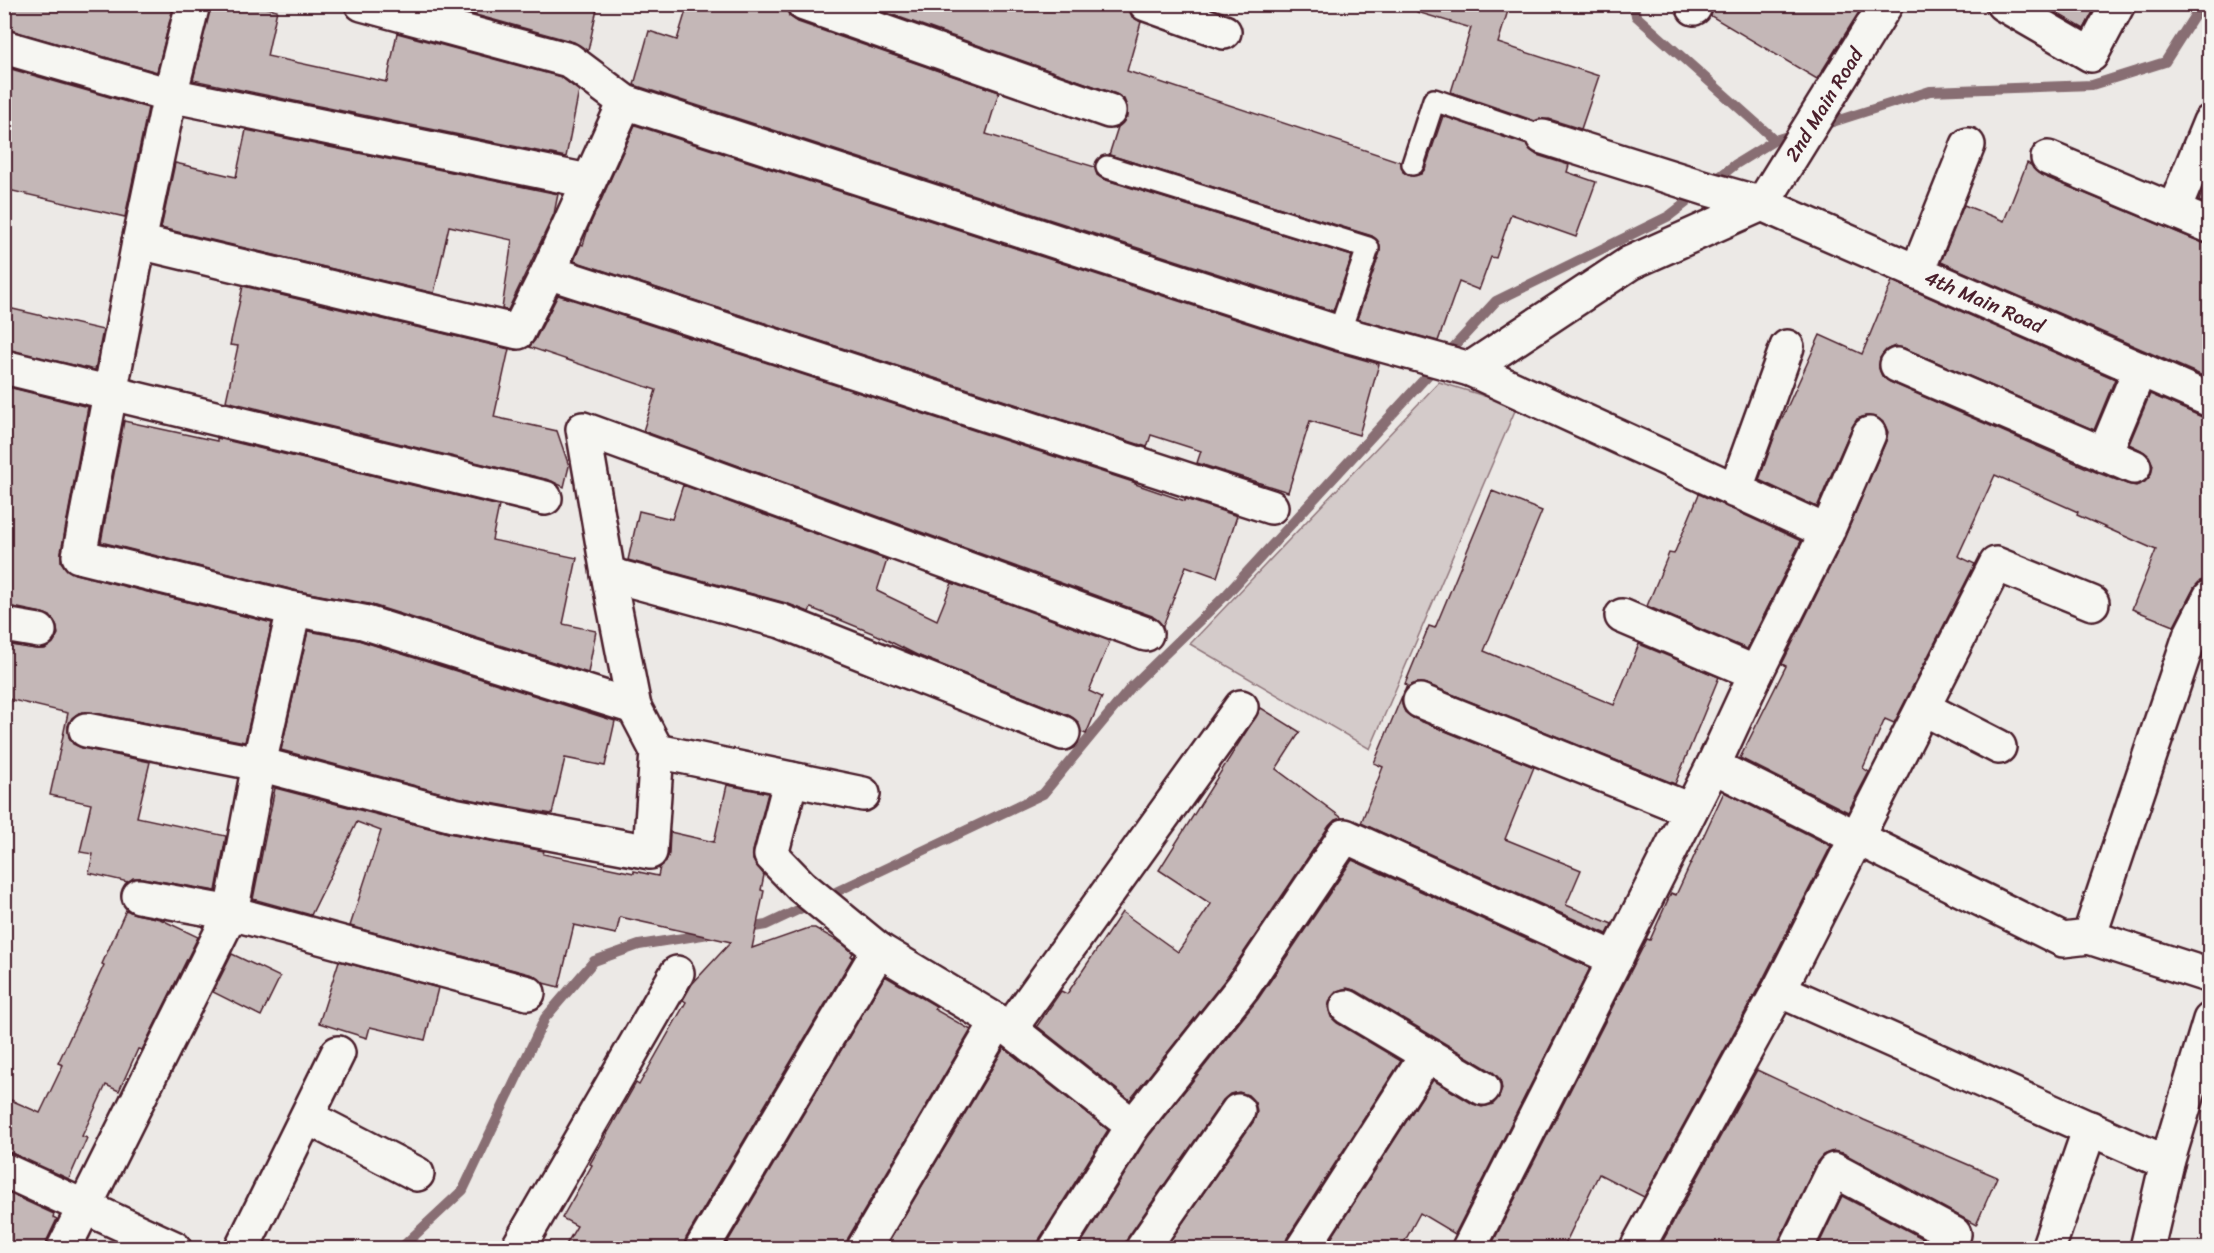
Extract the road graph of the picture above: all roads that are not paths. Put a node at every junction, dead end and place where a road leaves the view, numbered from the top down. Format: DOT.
graph roads {
  1 [pos="193,4"];
  2 [pos="362,4"];
  3 [pos="804,4"];
  4 [pos="1146,4"];
  5 [pos="1886,4"];
  6 [pos="2003,4"];
  7 [pos="2118,4"];
  8 [pos="1224,32"];
  9 [pos="4,47"];
  10 [pos="170,95"];
  11 [pos="625,102"];
  12 [pos="1109,111"];
  13 [pos="2210,122"];
  14 [pos="1543,137"];
  15 [pos="1968,145"];
  16 [pos="2048,158"];
  17 [pos="1413,164"];
  18 [pos="1107,167"];
  19 [pos="588,181"];
  20 [pos="1762,204"];
  21 [pos="2174,210"];
  22 [pos="2210,226"];
  23 [pos="139,242"];
  24 [pos="548,272"];
  25 [pos="1917,272"];
  26 [pos="1339,333"];
  27 [pos="1787,347"];
  28 [pos="1450,364"];
  29 [pos="1897,365"];
  30 [pos="4,367"];
  31 [pos="2140,369"];
  32 [pos="109,393"];
  33 [pos="2210,400"];
  34 [pos="1869,434"];
  35 [pos="2104,455"];
  36 [pos="2134,467"];
  37 [pos="1735,491"];
  38 [pos="545,498"];
  39 [pos="1271,507"];
  40 [pos="1827,532"];
  41 [pos="608,574"];
  42 [pos="2210,597"];
  43 [pos="2092,603"];
  44 [pos="294,609"];
  45 [pos="1622,616"];
  46 [pos="4,625"];
  47 [pos="39,631"];
  48 [pos="1146,634"];
  49 [pos="1756,673"];
  50 [pos="1420,701"];
  51 [pos="634,707"];
  52 [pos="1241,707"];
  53 [pos="1923,708"];
  54 [pos="86,730"];
  55 [pos="1064,733"];
  56 [pos="1999,747"];
  57 [pos="657,751"];
  58 [pos="260,764"];
  59 [pos="1713,766"];
  60 [pos="791,778"];
  61 [pos="863,794"];
  62 [pos="1690,810"];
  63 [pos="1856,838"];
  64 [pos="139,896"];
  65 [pos="231,913"];
  66 [pos="2089,937"];
  67 [pos="879,950"];
  68 [pos="1616,959"];
  69 [pos="677,974"];
  70 [pos="2210,976"];
  71 [pos="1779,990"];
  72 [pos="528,993"];
  73 [pos="1347,1007"];
  74 [pos="2210,1020"];
  75 [pos="1004,1025"];
  76 [pos="339,1053"];
  77 [pos="1427,1055"];
  78 [pos="1483,1088"];
  79 [pos="1238,1111"];
  80 [pos="307,1117"];
  81 [pos="1133,1126"];
  82 [pos="2090,1128"];
  83 [pos="2167,1162"];
  84 [pos="4,1170"];
  85 [pos="417,1174"];
  86 [pos="85,1206"];
  87 [pos="2050,1243"];
  88 [pos="64,1248"];
  89 [pos="174,1248"];
  90 [pos="242,1248"];
  91 [pos="518,1248"];
  92 [pos="702,1248"];
  93 [pos="864,1248"];
  94 [pos="1056,1248"];
  95 [pos="1143,1248"];
  96 [pos="1303,1248"];
  97 [pos="1469,1248"];
  98 [pos="1637,1248"];
  99 [pos="1796,1248"];
  100 [pos="1947,1248"];
  101 [pos="2147,1248"];
  1 -- 10 [label="street"];
  2 -- 11 [label="street"];
  3 -- 12 [label="street"];
  4 -- 8 [label="street"];
  5 -- 20 [label="street, 2nd Main Road"];
  6 -- 7 [label="street"];
  9 -- 10 [label="street"];
  10 -- 19 [label="street"];
  10 -- 23 [label="street"];
  11 -- 19 [label="street"];
  11 -- 26 [label="street"];
  13 -- 21 [label="street"];
  14 -- 17 [label="lane"];
  14 -- 20 [label="street, 4th Main Road"];
  15 -- 25 [label="street"];
  16 -- 21 [label="street"];
  18 -- 26 [label="lane"];
  19 -- 24 [label="street"];
  20 -- 25 [label="street, 4th Main Road"];
  20 -- 28 [label="street"];
  21 -- 22 [label="street"];
  23 -- 24 [label="street"];
  23 -- 32 [label="street"];
  24 -- 39 [label="street"];
  25 -- 31 [label="street, 4th Main Road"];
  26 -- 28 [label="street"];
  27 -- 37 [label="street"];
  28 -- 37 [label="street"];
  29 -- 35 [label="street"];
  30 -- 32 [label="street"];
  31 -- 33 [label="street, 4th Main Road"];
  31 -- 35 [label="street"];
  32 -- 38 [label="street"];
  32 -- 44 [label="street"];
  34 -- 40 [label="street"];
  35 -- 36 [label="street"];
  37 -- 40 [label="street"];
  40 -- 49 [label="street"];
  41 -- 48 [label="street"];
  41 -- 51 [label="street"];
  41 -- 55 [label="street"];
  42 -- 66 [label="street"];
  43 -- 53 [label="street"];
  44 -- 51 [label="street"];
  44 -- 58 [label="street"];
  45 -- 49 [label="street"];
  46 -- 47 [label="street"];
  49 -- 59 [label="street"];
  50 -- 62 [label="street"];
  51 -- 57 [label="street"];
  52 -- 75 [label="street"];
  53 -- 56 [label="street"];
  53 -- 63 [label="street"];
  54 -- 58 [label="street"];
  57 -- 58 [label="street"];
  57 -- 60 [label="street"];
  58 -- 65 [label="street"];
  59 -- 62 [label="street"];
  59 -- 63 [label="street"];
  60 -- 61 [label="street"];
  60 -- 67 [label="street"];
  62 -- 68 [label="street"];
  63 -- 66 [label="street"];
  63 -- 71 [label="street"];
  64 -- 65 [label="street"];
  65 -- 72 [label="street"];
  65 -- 86 [label="street"];
  66 -- 70 [label="street"];
  67 -- 75 [label="street"];
  67 -- 92 [label="street"];
  68 -- 81 [label="street"];
  68 -- 97 [label="street"];
  69 -- 91 [label="street"];
  71 -- 82 [label="street"];
  71 -- 98 [label="street"];
  73 -- 77 [label="street"];
  74 -- 83 [label="street"];
  75 -- 81 [label="street"];
  75 -- 93 [label="street"];
  76 -- 80 [label="street"];
  77 -- 78 [label="street"];
  77 -- 96 [label="street"];
  79 -- 95 [label="street"];
  80 -- 85 [label="street"];
  80 -- 90 [label="street"];
  81 -- 94 [label="street"];
  82 -- 83 [label="street"];
  82 -- 87 [label="street"];
  83 -- 101 [label="street"];
  84 -- 86 [label="street"];
  86 -- 88 [label="street"];
  86 -- 89 [label="street"];
  99 -- 100 [label="street"];
}
